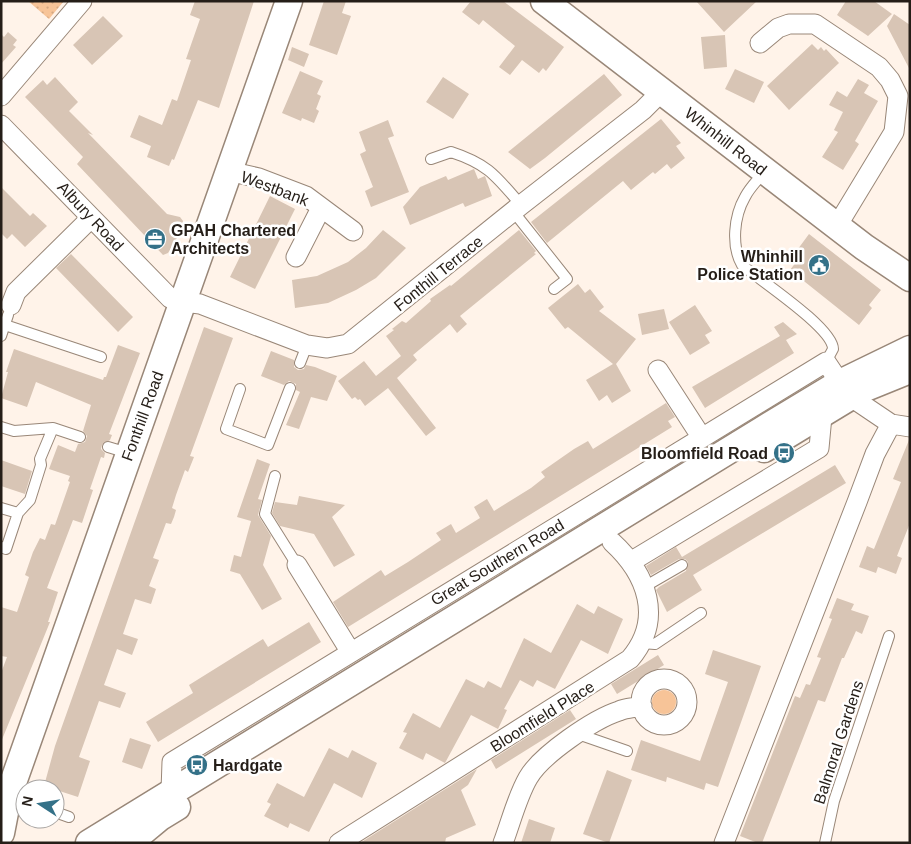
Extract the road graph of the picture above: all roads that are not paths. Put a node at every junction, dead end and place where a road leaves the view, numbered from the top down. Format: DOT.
graph roads {
  1 [pos="82,1"];
  2 [pos="289,1"];
  3 [pos="544,1"];
  4 [pos="760,43"];
  5 [pos="662,92"];
  6 [pos="1,96"];
  7 [pos="1,125"];
  8 [pos="431,159"];
  9 [pos="228,171"];
  10 [pos="765,171"];
  11 [pos="321,208"];
  12 [pos="517,208"];
  13 [pos="92,218"];
  14 [pos="837,226"];
  15 [pos="352,231"];
  16 [pos="296,257"];
  17 [pos="910,278"];
  18 [pos="554,289"];
  19 [pos="183,302"];
  20 [pos="8,315"];
  21 [pos="1,336"];
  22 [pos="308,345"];
  23 [pos="910,349"];
  24 [pos="101,357"];
  25 [pos="300,363"];
  26 [pos="658,370"];
  27 [pos="910,370"];
  28 [pos="839,381"];
  29 [pos="290,388"];
  30 [pos="240,389"];
  31 [pos="822,416"];
  32 [pos="891,424"];
  33 [pos="1,427"];
  34 [pos="910,427"];
  35 [pos="54,428"];
  36 [pos="80,437"];
  37 [pos="702,438"];
  38 [pos="275,476"];
  39 [pos="1,508"];
  40 [pos="18,513"];
  41 [pos="612,542"];
  42 [pos="1,547"];
  43 [pos="632,561"];
  44 [pos="297,565"];
  45 [pos="682,565"];
  46 [pos="644,587"];
  47 [pos="701,613"];
  48 [pos="889,636"];
  49 [pos="642,643"];
  50 [pos="350,651"];
  51 [pos="642,706"];
  52 [pos="578,734"];
  53 [pos="628,750"];
  54 [pos="172,791"];
  55 [pos="8,795"];
  56 [pos="65,816"];
  57 [pos="69,817"];
  58 [pos="1,833"];
  59 [pos="126,838"];
  60 [pos="88,843"];
  61 [pos="339,843"];
  62 [pos="503,843"];
  63 [pos="724,843"];
  64 [pos="825,843"];
  1 -- 6 [label="street"];
  2 -- 9 [label="main road, Fonthill Road"];
  3 -- 5 [label="main road, Whinhill Road"];
  4 -- 14 [label="street"];
  5 -- 10 [label="main road, Whinhill Road"];
  5 -- 12 [label="street, Fonthill Terrace"];
  7 -- 13 [label="street, Albury Road"];
  8 -- 12 [label="lane"];
  9 -- 11 [label="street, Westbank"];
  9 -- 19 [label="main road, Fonthill Road"];
  10 -- 14 [label="main road, Whinhill Road"];
  10 -- 28 [label="lane"];
  11 -- 15 [label="street, Westbank"];
  11 -- 16 [label="street, Westbank"];
  12 -- 18 [label="lane"];
  12 -- 22 [label="street, Fonthill Terrace"];
  13 -- 19 [label="street, Albury Road"];
  13 -- 20 [label="street"];
  14 -- 17 [label="main road, Whinhill Road"];
  19 -- 22 [label="street, Fonthill Terrace"];
  19 -- 55 [label="main road, Fonthill Road"];
  20 -- 21 [label="lane"];
  20 -- 24 [label="lane"];
  22 -- 25 [label="lane"];
  23 -- 28 [label="main road, Great Southern Road"];
  26 -- 37 [label="street"];
  27 -- 28 [label="main road, Great Southern Road"];
  28 -- 31 [label="main road, Great Southern Road"];
  28 -- 32 [label="street"];
  28 -- 37 [label="street, Great Southern Road"];
  28 -- 54 [label="main road, Great Southern Road"];
  29 -- 30 [label="lane"];
  31 -- 41 [label="main road, Great Southern Road"];
  31 -- 43 [label="street"];
  32 -- 34 [label="street"];
  32 -- 63 [label="street"];
  33 -- 35 [label="lane"];
  35 -- 36 [label="lane"];
  35 -- 40 [label="lane"];
  37 -- 50 [label="street, Great Southern Road"];
  38 -- 44 [label="lane"];
  39 -- 40 [label="lane"];
  40 -- 42 [label="lane"];
  41 -- 43 [label="street, Bloomfield Place"];
  41 -- 59 [label="main road, Great Southern Road"];
  43 -- 46 [label="street, Bloomfield Place"];
  44 -- 50 [label="street"];
  45 -- 46 [label="lane"];
  46 -- 49 [label="street, Bloomfield Place"];
  47 -- 49 [label="lane"];
  48 -- 64 [label="lane, Balmoral Gardens"];
  49 -- 61 [label="street, Bloomfield Place"];
  50 -- 54 [label="street, Great Southern Road"];
  51 -- 52 [label="street"];
  52 -- 53 [label="lane"];
  52 -- 62 [label="street"];
  54 -- 59 [label="main road, Great Southern Road"];
  55 -- 58 [label="main road, Fonthill Road"];
  56 -- 57 [label="lane"];
  59 -- 60 [label="main road, Great Southern Road"];
}
